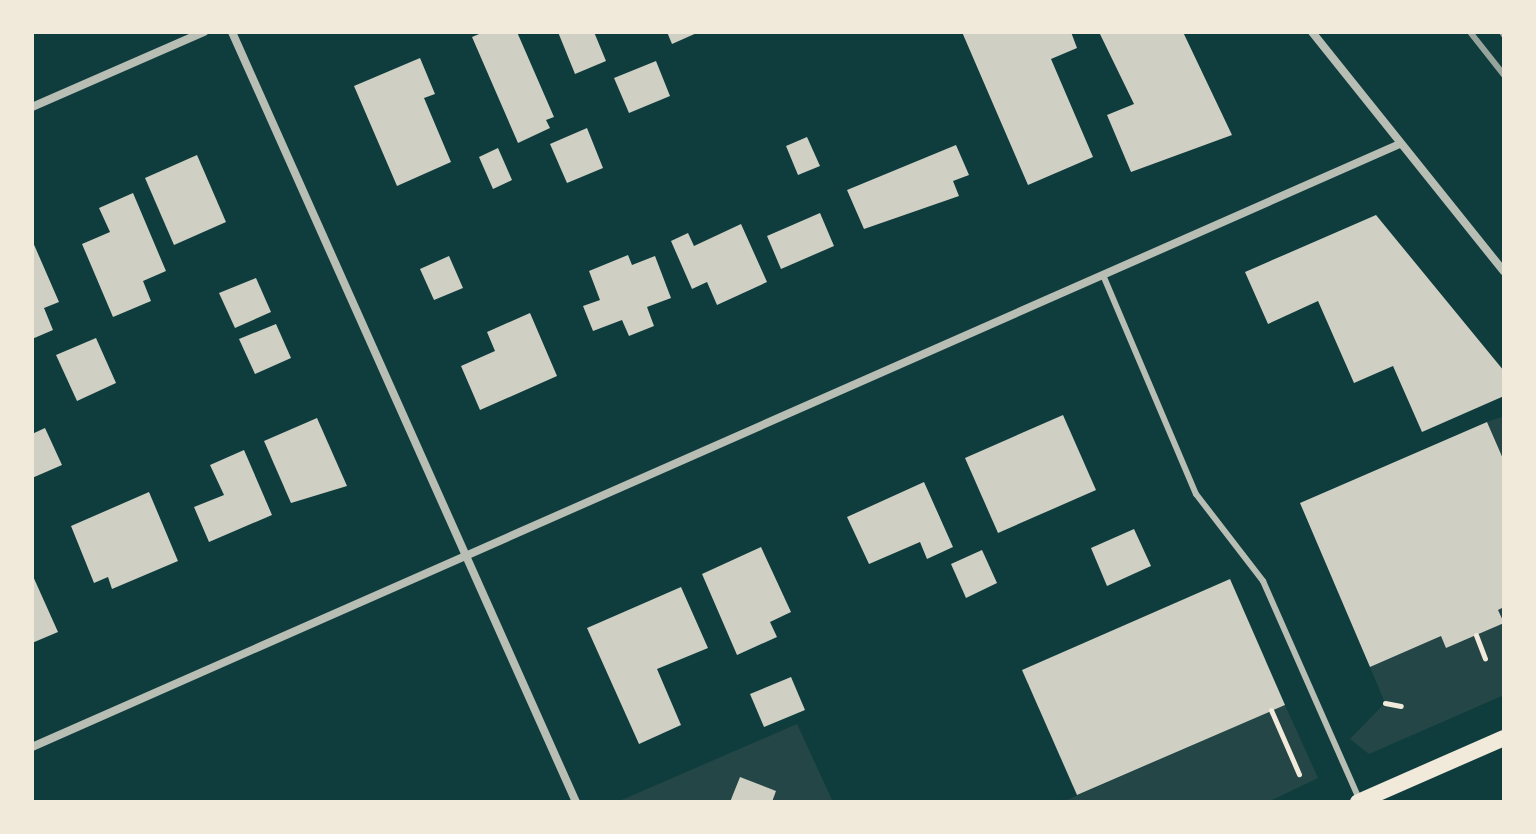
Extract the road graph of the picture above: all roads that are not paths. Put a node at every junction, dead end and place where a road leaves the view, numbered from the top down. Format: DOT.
graph roads {
  1 [pos="204,32"];
  2 [pos="232,32"];
  3 [pos="1312,32"];
  4 [pos="32,107"];
  5 [pos="1400,144"];
  6 [pos="1504,272"];
  7 [pos="1103,275"];
  8 [pos="467,553"];
  9 [pos="1504,738"];
  10 [pos="32,747"];
  11 [pos="576,802"];
  12 [pos="1359,802"];
  1 -- 4 [label="street"];
  2 -- 8 [label="street"];
  3 -- 5 [label="street"];
  5 -- 6 [label="street"];
  5 -- 7 [label="street"];
  7 -- 8 [label="street"];
  7 -- 12 [label="lane"];
  8 -- 10 [label="street"];
  8 -- 11 [label="street"];
  9 -- 12 [label="main road"];
}
